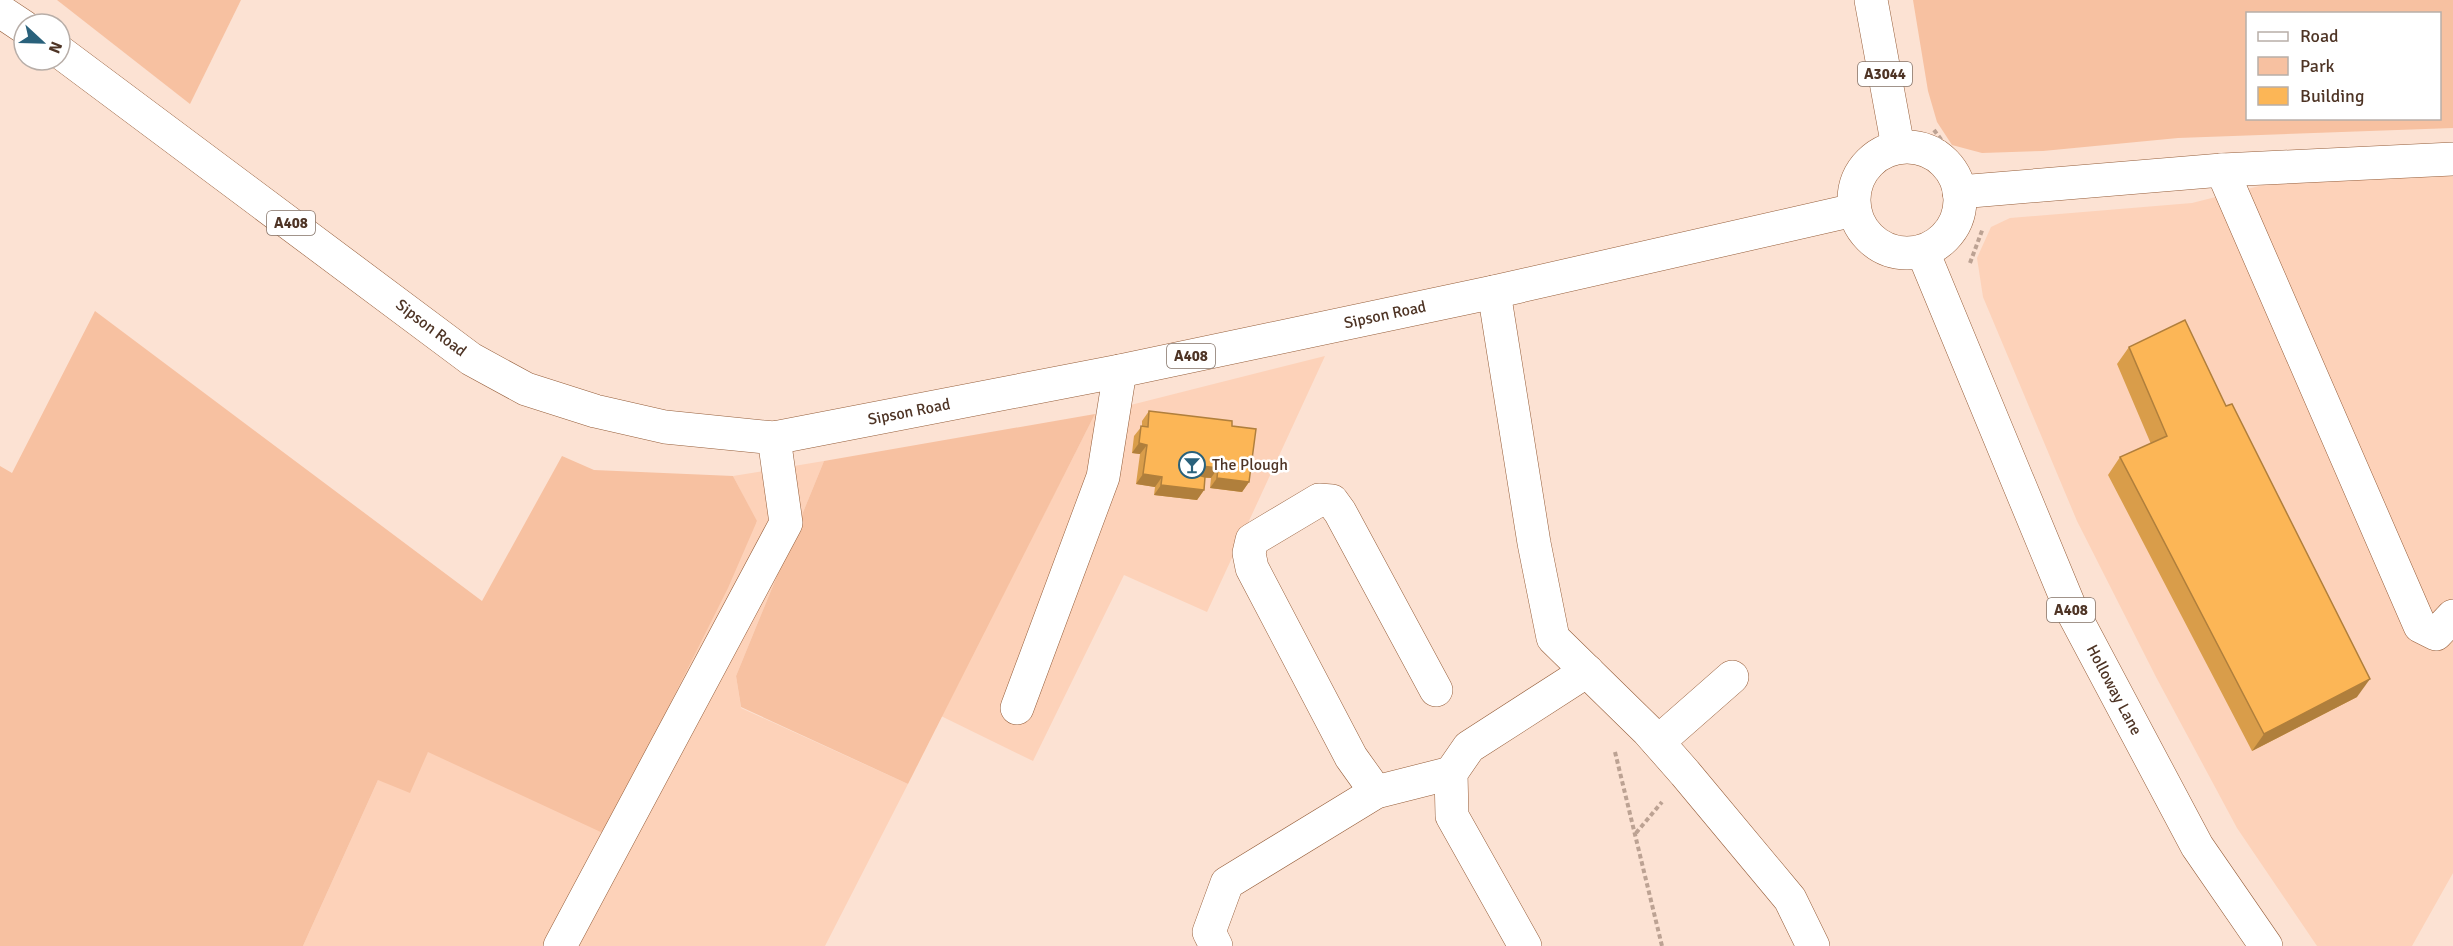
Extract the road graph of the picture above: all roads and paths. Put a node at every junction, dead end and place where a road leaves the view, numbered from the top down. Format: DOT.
graph roads {
  1 [pos="1871,0"];
  2 [pos="72,61"];
  3 [pos="1898,147"];
  4 [pos="2453,159"];
  5 [pos="2222,170"];
  6 [pos="1959,192"];
  7 [pos="1854,210"];
  8 [pos="1986,224"];
  9 [pos="1923,252"];
  10 [pos="1968,270"];
  11 [pos="1494,292"];
  12 [pos="1120,370"];
  13 [pos="774,438"];
  14 [pos="2453,616"];
  15 [pos="1732,677"];
  16 [pos="1598,682"];
  17 [pos="1436,690"];
  18 [pos="1017,708"];
  19 [pos="1658,742"];
  20 [pos="1451,773"];
  21 [pos="1376,792"];
  22 [pos="560,946"];
  23 [pos="1216,946"];
  24 [pos="1525,946"];
  25 [pos="1662,946"];
  26 [pos="1813,946"];
  27 [pos="2266,946"];
  1 -- 3 [label="main road, A3044"];
  2 -- 13 [label="main road, Sipson Road / A408"];
  3 -- 6 [label="main road"];
  3 -- 7 [label="main road"];
  4 -- 5 [label="main road"];
  5 -- 6 [label="main road"];
  5 -- 14 [label="main road"];
  6 -- 9 [label="main road"];
  7 -- 9 [label="main road"];
  7 -- 11 [label="main road, Sipson Road / A408"];
  8 -- 10 [label="path"];
  9 -- 27 [label="main road, Holloway Lane / A408"];
  11 -- 12 [label="main road, Sipson Road / A408"];
  11 -- 16 [label="main road"];
  12 -- 13 [label="main road, Sipson Road / A408"];
  12 -- 18 [label="main road"];
  13 -- 22 [label="main road"];
  15 -- 19 [label="main road"];
  16 -- 19 [label="main road"];
  16 -- 20 [label="main road"];
  16 -- 25 [label="path"];
  17 -- 21 [label="main road"];
  19 -- 26 [label="main road"];
  20 -- 21 [label="main road"];
  20 -- 24 [label="main road"];
  21 -- 23 [label="main road"];
}
